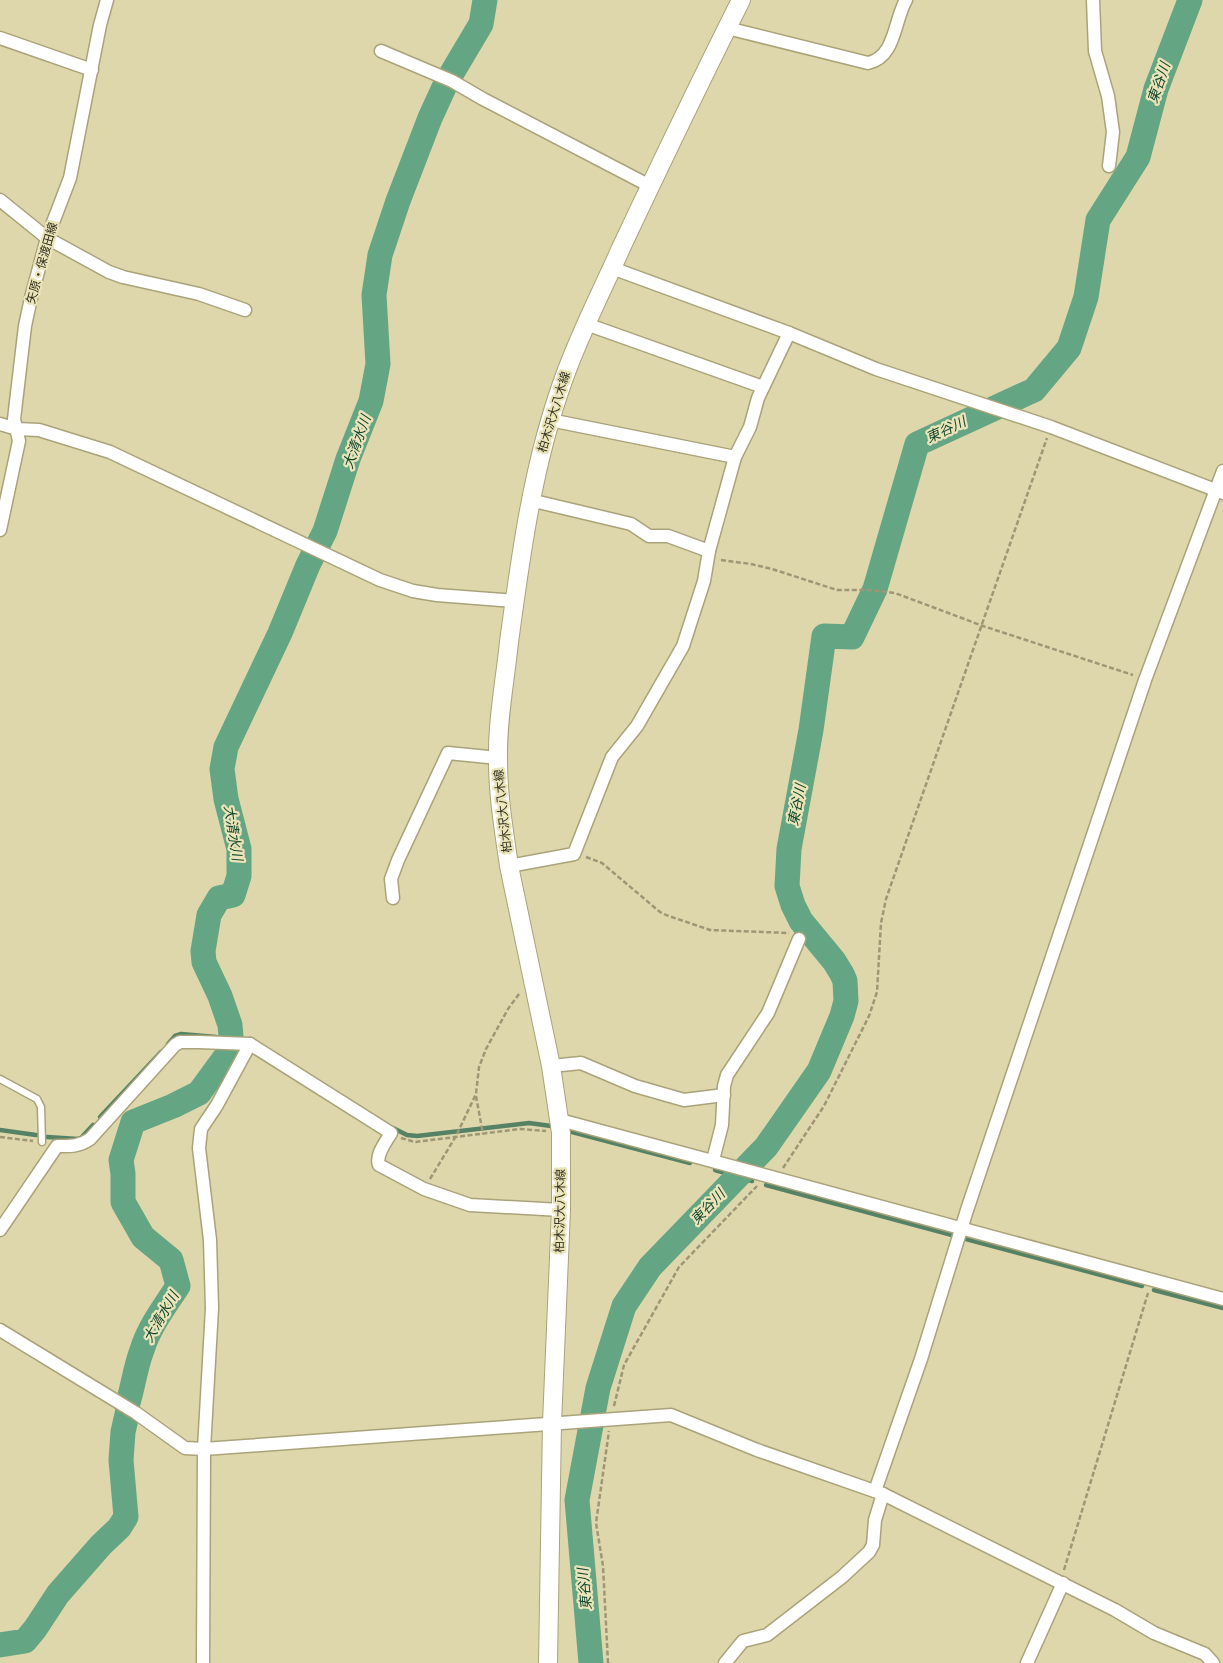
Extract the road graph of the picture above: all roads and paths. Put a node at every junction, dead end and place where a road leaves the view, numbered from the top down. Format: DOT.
graph roads {
  1 [pos="107,0"];
  2 [pos="740,0"];
  3 [pos="906,0"];
  4 [pos="1093,0"];
  5 [pos="727,28"];
  6 [pos="0,38"];
  7 [pos="381,51"];
  8 [pos="92,70"];
  9 [pos="1109,166"];
  10 [pos="650,186"];
  11 [pos="0,200"];
  12 [pos="47,238"];
  13 [pos="612,268"];
  14 [pos="246,310"];
  15 [pos="586,324"];
  16 [pos="789,333"];
  17 [pos="763,387"];
  18 [pos="550,420"];
  19 [pos="0,424"];
  20 [pos="1051,427"];
  21 [pos="17,429"];
  22 [pos="735,457"];
  23 [pos="1223,471"];
  24 [pos="1220,492"];
  25 [pos="530,500"];
  26 [pos="0,530"];
  27 [pos="708,555"];
  28 [pos="515,601"];
  29 [pos="983,626"];
  30 [pos="1145,680"];
  31 [pos="498,758"];
  32 [pos="574,854"];
  33 [pos="509,866"];
  34 [pos="393,898"];
  35 [pos="799,939"];
  36 [pos="532,977"];
  37 [pos="247,1043"];
  38 [pos="551,1066"];
  39 [pos="0,1079"];
  40 [pos="476,1094"];
  41 [pos="724,1095"];
  42 [pos="555,1126"];
  43 [pos="391,1133"];
  44 [pos="483,1133"];
  45 [pos="456,1136"];
  46 [pos="0,1137"];
  47 [pos="42,1142"];
  48 [pos="717,1162"];
  49 [pos="777,1178"];
  50 [pos="424,1189"];
  51 [pos="561,1210"];
  52 [pos="962,1229"];
  53 [pos="0,1230"];
  54 [pos="1152,1279"];
  55 [pos="1223,1299"];
  56 [pos="0,1330"];
  57 [pos="552,1423"];
  58 [pos="204,1449"];
  59 [pos="879,1492"];
  60 [pos="1063,1583"];
  61 [pos="203,1663"];
  62 [pos="548,1663"];
  63 [pos="725,1663"];
  64 [pos="1027,1663"];
  65 [pos="1213,1663"];
  1 -- 8 [label="street, 矢原・保渡田線"];
  2 -- 5 [label="main road, 柏木沢大八木線"];
  3 -- 5 [label="street"];
  4 -- 9 [label="street"];
  5 -- 10 [label="main road, 柏木沢大八木線"];
  6 -- 8 [label="street"];
  7 -- 10 [label="street"];
  8 -- 12 [label="street, 矢原・保渡田線"];
  10 -- 13 [label="main road, 柏木沢大八木線"];
  11 -- 12 [label="street"];
  12 -- 14 [label="street"];
  12 -- 21 [label="street, 矢原・保渡田線"];
  13 -- 15 [label="main road, 柏木沢大八木線"];
  13 -- 16 [label="street"];
  15 -- 17 [label="street"];
  15 -- 18 [label="main road, 柏木沢大八木線"];
  16 -- 17 [label="street"];
  16 -- 20 [label="street"];
  17 -- 22 [label="street"];
  18 -- 22 [label="street"];
  18 -- 25 [label="main road, 柏木沢大八木線"];
  19 -- 21 [label="street"];
  20 -- 24 [label="street"];
  20 -- 29 [label="path"];
  21 -- 26 [label="street, 矢原・保渡田線"];
  21 -- 28 [label="street"];
  22 -- 27 [label="street"];
  23 -- 24 [label="street"];
  24 -- 30 [label="street"];
  25 -- 27 [label="street"];
  25 -- 28 [label="main road, 柏木沢大八木線"];
  27 -- 29 [label="path"];
  27 -- 32 [label="street"];
  28 -- 31 [label="main road, 柏木沢大八木線"];
  29 -- 30 [label="path"];
  29 -- 49 [label="path"];
  30 -- 52 [label="street"];
  31 -- 33 [label="main road, 柏木沢大八木線"];
  31 -- 34 [label="street"];
  32 -- 33 [label="street"];
  32 -- 35 [label="path"];
  33 -- 36 [label="main road, 柏木沢大八木線"];
  35 -- 41 [label="street"];
  36 -- 38 [label="main road, 柏木沢大八木線"];
  36 -- 40 [label="path"];
  37 -- 43 [label="street"];
  37 -- 53 [label="street"];
  37 -- 58 [label="street"];
  38 -- 41 [label="street"];
  38 -- 42 [label="main road, 柏木沢大八木線"];
  39 -- 47 [label="lane"];
  40 -- 44 [label="path"];
  40 -- 45 [label="path"];
  41 -- 48 [label="street"];
  42 -- 44 [label="path"];
  42 -- 48 [label="street"];
  42 -- 51 [label="main road, 柏木沢大八木線"];
  43 -- 45 [label="path"];
  43 -- 50 [label="street"];
  44 -- 45 [label="path"];
  45 -- 50 [label="path"];
  46 -- 47 [label="path"];
  48 -- 49 [label="street"];
  49 -- 52 [label="street"];
  50 -- 51 [label="street"];
  51 -- 57 [label="main road, 柏木沢大八木線"];
  52 -- 54 [label="street"];
  52 -- 59 [label="street"];
  54 -- 55 [label="street"];
  54 -- 60 [label="path"];
  56 -- 58 [label="street"];
  57 -- 58 [label="street"];
  57 -- 59 [label="street"];
  57 -- 62 [label="main road, 柏木沢大八木線"];
  58 -- 61 [label="street"];
  59 -- 60 [label="street"];
  59 -- 63 [label="street"];
  60 -- 64 [label="street"];
  60 -- 65 [label="street"];
}
